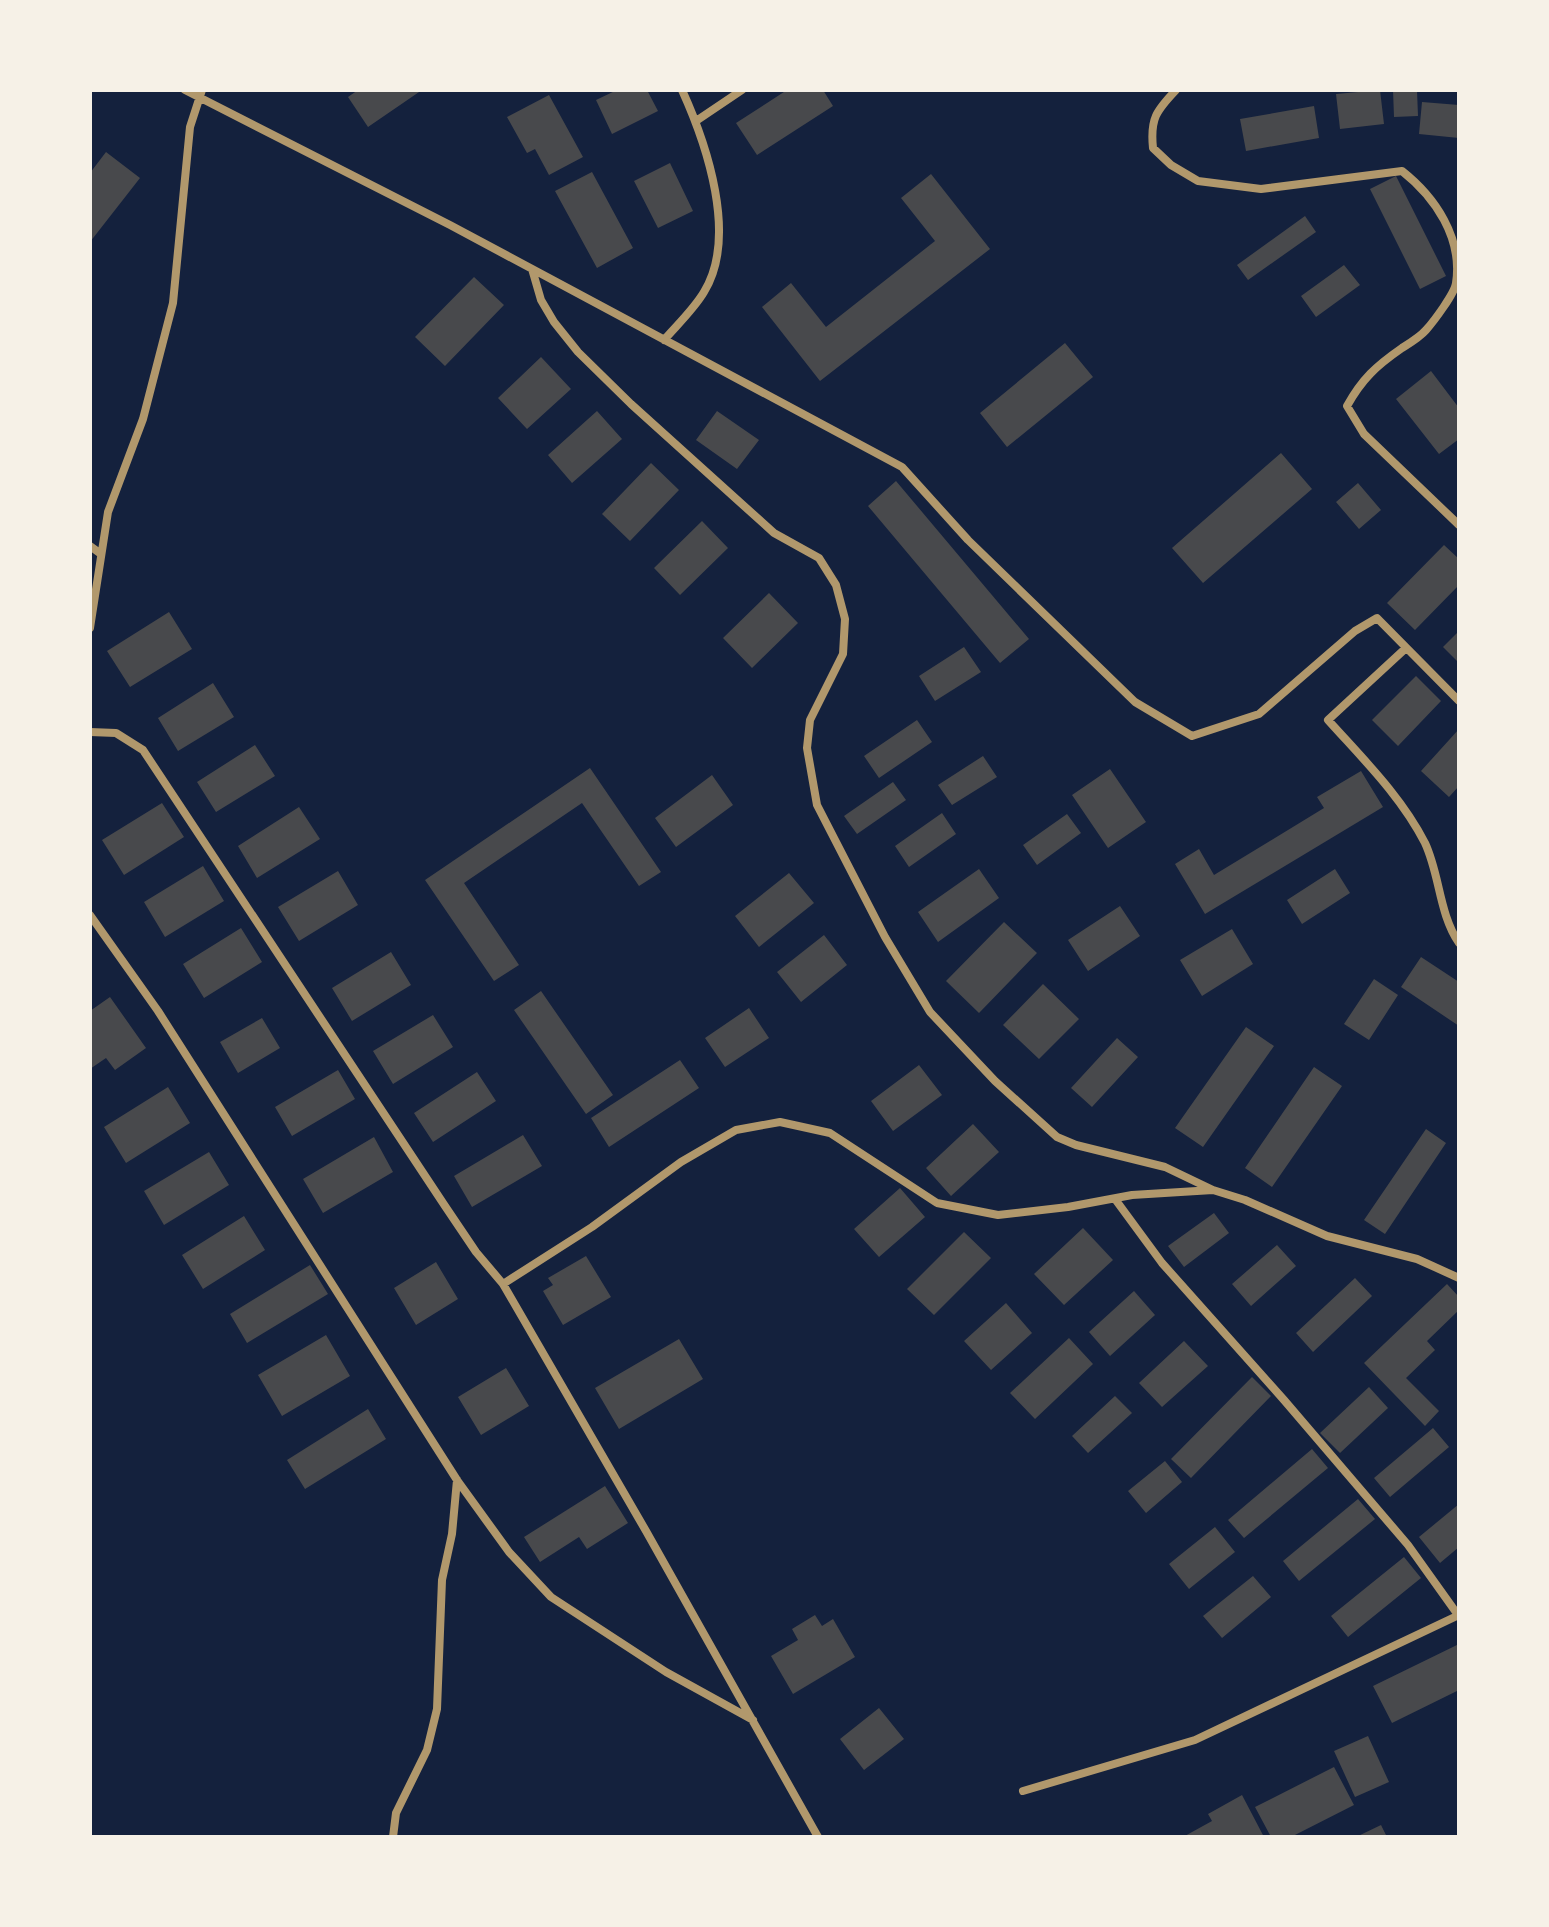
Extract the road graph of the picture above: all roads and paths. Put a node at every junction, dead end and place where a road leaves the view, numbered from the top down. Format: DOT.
graph roads {
  1 [pos="185,90"];
  2 [pos="682,90"];
  3 [pos="742,90"];
  4 [pos="1176,90"];
  5 [pos="201,94"];
  6 [pos="696,121"];
  7 [pos="532,269"];
  8 [pos="664,340"];
  9 [pos="1459,525"];
  10 [pos="90,546"];
  11 [pos="101,554"];
  12 [pos="90,628"];
  13 [pos="1406,648"];
  14 [pos="1459,701"];
  15 [pos="90,732"];
  16 [pos="90,915"];
  17 [pos="1459,943"];
  18 [pos="1213,1190"];
  19 [pos="1115,1199"];
  20 [pos="1459,1278"];
  21 [pos="503,1284"];
  22 [pos="457,1480"];
  23 [pos="1458,1615"];
  24 [pos="753,1720"];
  25 [pos="1023,1791"];
  26 [pos="393,1837"];
  27 [pos="818,1837"];
  1 -- 5 [label="street"];
  2 -- 6 [label="street"];
  3 -- 6 [label="street"];
  4 -- 9 [label="street"];
  5 -- 7 [label="street"];
  5 -- 11 [label="street"];
  6 -- 8 [label="street"];
  7 -- 8 [label="street"];
  7 -- 18 [label="street"];
  8 -- 13 [label="street"];
  10 -- 11 [label="street"];
  11 -- 12 [label="street"];
  13 -- 14 [label="street"];
  13 -- 17 [label="street"];
  15 -- 21 [label="street"];
  16 -- 22 [label="street"];
  18 -- 19 [label="street"];
  18 -- 20 [label="street"];
  19 -- 21 [label="street"];
  19 -- 23 [label="street"];
  21 -- 24 [label="street"];
  22 -- 24 [label="street"];
  22 -- 26 [label="street"];
  23 -- 25 [label="street"];
  24 -- 27 [label="street"];
}
